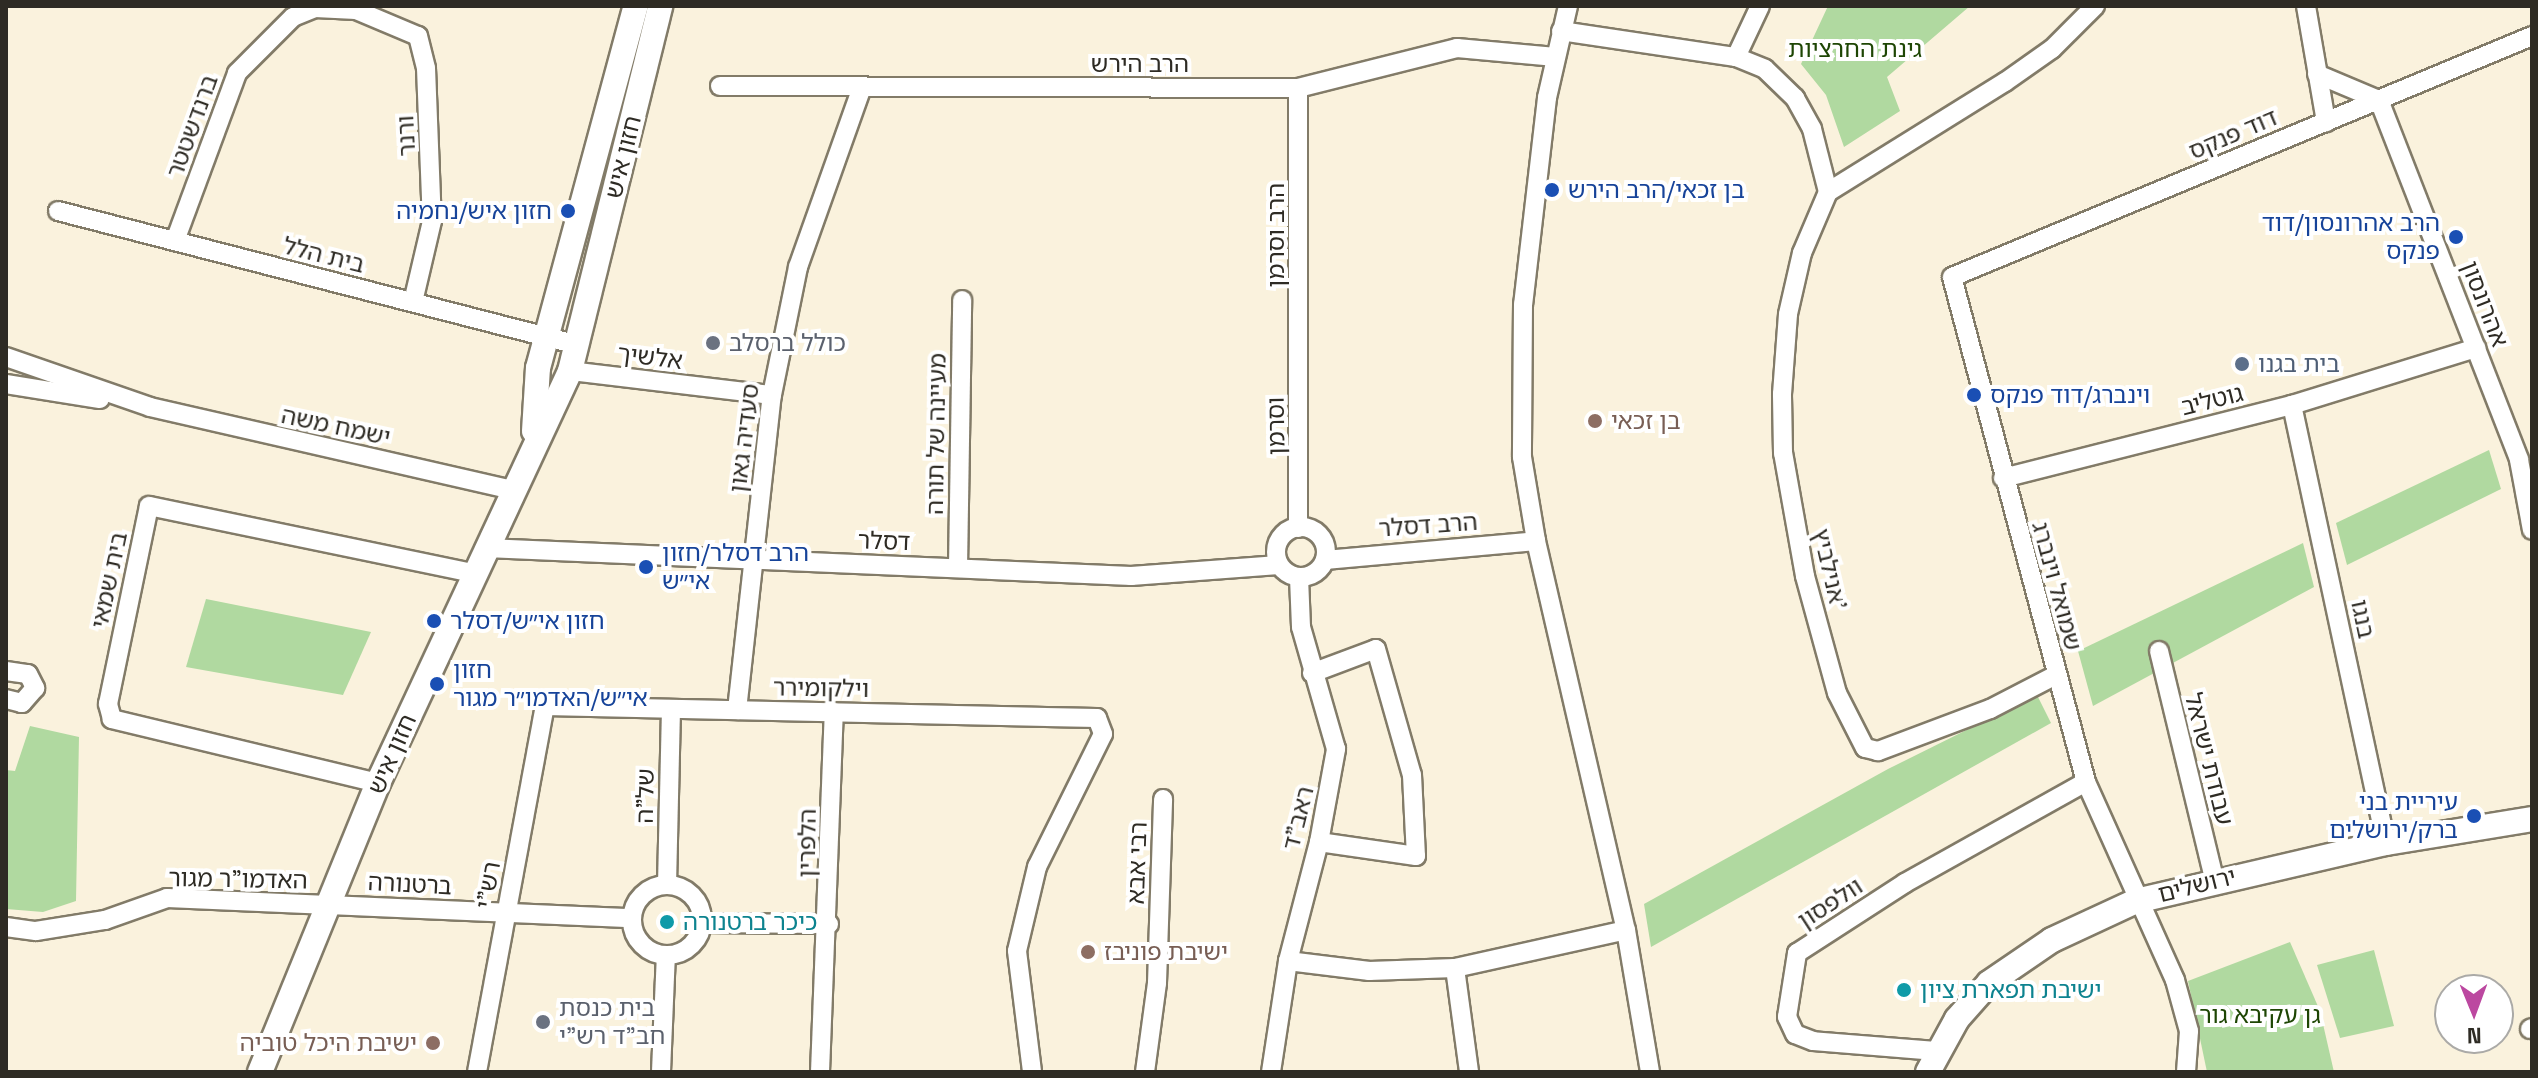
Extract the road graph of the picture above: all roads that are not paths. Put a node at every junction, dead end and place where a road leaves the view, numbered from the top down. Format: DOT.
graph roads {
  1 [pos="636,6"];
  2 [pos="660,6"];
  3 [pos="1568,6"];
  4 [pos="1760,6"];
  5 [pos="2095,6"];
  6 [pos="2306,6"];
  7 [pos="357,8"];
  8 [pos="1561,31"];
  9 [pos="2532,36"];
  10 [pos="1556,57"];
  11 [pos="1736,57"];
  12 [pos="2317,74"];
  13 [pos="720,86"];
  14 [pos="862,87"];
  15 [pos="1298,88"];
  16 [pos="2379,100"];
  17 [pos="2326,122"];
  18 [pos="1828,192"];
  19 [pos="58,211"];
  20 [pos="175,241"];
  21 [pos="1952,277"];
  22 [pos="962,300"];
  23 [pos="413,302"];
  24 [pos="548,337"];
  25 [pos="578,345"];
  26 [pos="2476,348"];
  27 [pos="6,357"];
  28 [pos="570,371"];
  29 [pos="1299,382"];
  30 [pos="6,384"];
  31 [pos="772,395"];
  32 [pos="2292,405"];
  33 [pos="150,407"];
  34 [pos="533,441"];
  35 [pos="2525,458"];
  36 [pos="2003,478"];
  37 [pos="513,490"];
  38 [pos="1298,528"];
  39 [pos="2532,530"];
  40 [pos="1536,541"];
  41 [pos="486,548"];
  42 [pos="753,559"];
  43 [pos="1325,560"];
  44 [pos="1279,565"];
  45 [pos="958,568"];
  46 [pos="472,573"];
  47 [pos="1299,577"];
  48 [pos="2159,651"];
  49 [pos="6,671"];
  50 [pos="1312,673"];
  51 [pos="2056,675"];
  52 [pos="6,699"];
  53 [pos="545,706"];
  54 [pos="671,709"];
  55 [pos="737,710"];
  56 [pos="834,712"];
  57 [pos="2086,782"];
  58 [pos="378,783"];
  59 [pos="1163,799"];
  60 [pos="2532,819"];
  61 [pos="1319,842"];
  62 [pos="2386,843"];
  63 [pos="2214,879"];
  64 [pos="667,885"];
  65 [pos="2136,901"];
  66 [pos="329,905"];
  67 [pos="507,912"];
  68 [pos="632,918"];
  69 [pos="702,923"];
  70 [pos="829,924"];
  71 [pos="6,927"];
  72 [pos="1626,930"];
  73 [pos="666,955"];
  74 [pos="1288,961"];
  75 [pos="1455,968"];
  76 [pos="1932,1061"];
  77 [pos="260,1072"];
  78 [pos="477,1072"];
  79 [pos="661,1072"];
  80 [pos="820,1072"];
  81 [pos="1032,1072"];
  82 [pos="1145,1072"];
  83 [pos="1271,1072"];
  84 [pos="1469,1072"];
  85 [pos="1650,1072"];
  86 [pos="2186,1072"];
  1 -- 24 [label="street, חזון איש"];
  2 -- 25 [label="street, חזון איש"];
  3 -- 8 [label="street"];
  4 -- 11 [label="street"];
  5 -- 18 [label="street"];
  6 -- 12 [label="street"];
  7 -- 20 [label="street, ברנדשטטר"];
  7 -- 23 [label="street, ורנר"];
  8 -- 10 [label="street"];
  8 -- 11 [label="street"];
  9 -- 16 [label="street, דוד פנקס"];
  10 -- 15 [label="street, הרב הירש"];
  10 -- 40 [label="street"];
  11 -- 18 [label="street"];
  12 -- 16 [label="street"];
  12 -- 17 [label="street"];
  13 -- 14 [label="street, הרב הירש"];
  14 -- 15 [label="street, הרב הירש"];
  14 -- 31 [label="street, סעדיה גאון"];
  15 -- 29 [label="street, הרב וסרמן"];
  16 -- 17 [label="street, דוד פנקס"];
  16 -- 26 [label="street, אהרונסון"];
  17 -- 21 [label="street, דוד פנקס"];
  18 -- 51 [label="street, אנילביץ'"];
  19 -- 20 [label="street, בית הלל"];
  20 -- 23 [label="street, בית הלל"];
  21 -- 36 [label="street, שמואל וינברג"];
  22 -- 45 [label="street, מעיינה של תורה"];
  23 -- 24 [label="street, בית הלל"];
  24 -- 25 [label="street, בית הלל"];
  24 -- 34 [label="street, חזון איש"];
  25 -- 28 [label="street, חזון איש"];
  26 -- 32 [label="street, גוטליב"];
  26 -- 35 [label="street, אהרונסון"];
  27 -- 33 [label="street, ישמח משה"];
  28 -- 31 [label="street, אלשיך"];
  28 -- 34 [label="street, חזון איש"];
  29 -- 38 [label="street, וסרמן"];
  30 -- 33 [label="street, ישמח משה"];
  31 -- 42 [label="street, סעדיה גאון"];
  32 -- 36 [label="street, גוטליב"];
  32 -- 62 [label="street, בנגו"];
  33 -- 37 [label="street, ישמח משה"];
  34 -- 37 [label="street, חזון איש"];
  35 -- 39 [label="street, אהרונסון"];
  36 -- 51 [label="street, שמואל וינברג"];
  37 -- 41 [label="street, חזון איש"];
  38 -- 43 [label="street"];
  38 -- 44 [label="street"];
  40 -- 43 [label="street, הרב דסלר"];
  40 -- 72 [label="street"];
  41 -- 42 [label="street, דסלר"];
  41 -- 46 [label="street, חזון איש"];
  42 -- 45 [label="street, דסלר"];
  42 -- 55 [label="street, סעדיה גאון"];
  43 -- 47 [label="street"];
  44 -- 45 [label="street, דסלר"];
  44 -- 47 [label="street"];
  46 -- 58 [label="street, חזון איש"];
  46 -- 58 [label="street, בית שמאי"];
  47 -- 50 [label="street, ראב\"ד"];
  48 -- 63 [label="street, עבודת ישראל"];
  49 -- 52 [label="street"];
  50 -- 61 [label="street, ראב\"ד"];
  50 -- 61 [label="street"];
  51 -- 57 [label="street, שמואל וינברג"];
  53 -- 54 [label="street, וילקומירר"];
  53 -- 67 [label="street, רש\"י"];
  54 -- 55 [label="street, וילקומירר"];
  54 -- 64 [label="street, של\"ה"];
  55 -- 56 [label="street, וילקומירר"];
  56 -- 70 [label="street, הלפרין"];
  56 -- 81 [label="street, וילקומירר"];
  57 -- 65 [label="street, שמואל וינברג"];
  57 -- 76 [label="street, וולפסון"];
  58 -- 66 [label="street, חזון איש"];
  59 -- 82 [label="street, רבי אבא"];
  60 -- 62 [label="street, ירושלים"];
  61 -- 74 [label="street, ראב\"ד"];
  62 -- 63 [label="street, ירושלים"];
  63 -- 65 [label="street, ירושלים"];
  64 -- 68 [label="street"];
  64 -- 69 [label="street"];
  65 -- 76 [label="street, ירושלים"];
  65 -- 86 [label="street, שמואל וינברג"];
  66 -- 67 [label="street, ברטנורה"];
  66 -- 71 [label="street, האדמו\"ר מגור"];
  66 -- 77 [label="street, חזון איש"];
  67 -- 68 [label="street, ברטנורה"];
  67 -- 78 [label="street, רש\"י"];
  68 -- 73 [label="street"];
  69 -- 70 [label="street"];
  69 -- 73 [label="street"];
  70 -- 80 [label="street, הלפרין"];
  72 -- 75 [label="street"];
  72 -- 85 [label="street"];
  73 -- 79 [label="street"];
  74 -- 75 [label="street"];
  74 -- 83 [label="street, ראב\"ד"];
  75 -- 84 [label="street"];
}
